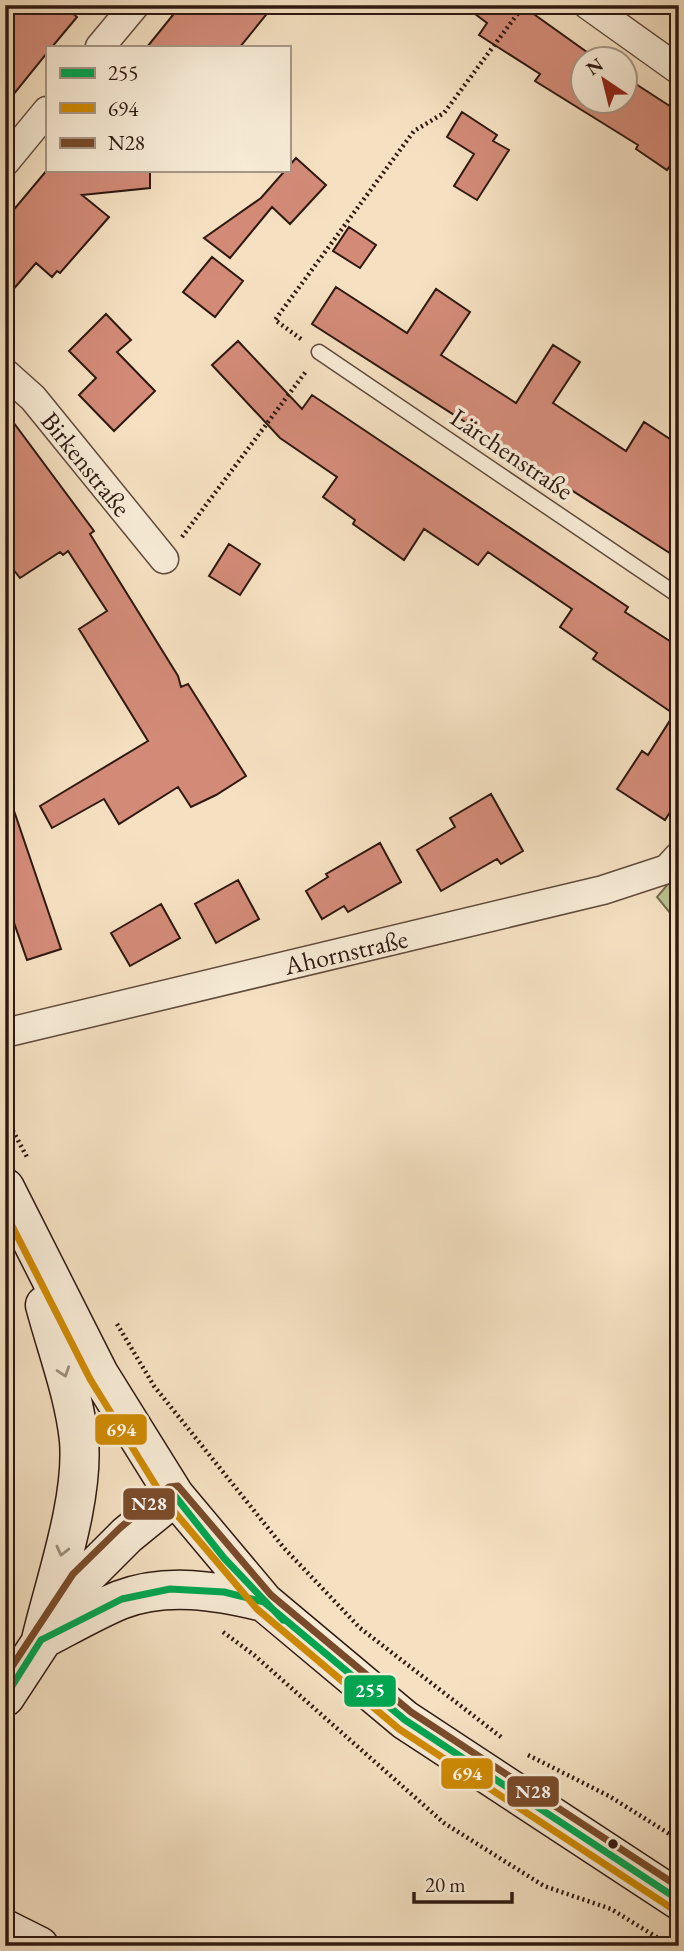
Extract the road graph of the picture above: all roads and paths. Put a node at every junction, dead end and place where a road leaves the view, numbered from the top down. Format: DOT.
graph roads {
  1 [pos="135,5"];
  2 [pos="524,5"];
  3 [pos="588,5"];
  4 [pos="101,46"];
  5 [pos="679,70"];
  6 [pos="46,112"];
  7 [pos="5,162"];
  8 [pos="319,352"];
  9 [pos="5,373"];
  10 [pos="164,559"];
  11 [pos="679,596"];
  12 [pos="679,856"];
  13 [pos="5,1033"];
  14 [pos="5,1116"];
  15 [pos="18,1176"];
  16 [pos="27,1235"];
  17 [pos="114,1318"];
  18 [pos="176,1496"];
  19 [pos="264,1602"];
  20 [pos="219,1630"];
  21 [pos="41,1640"];
  22 [pos="5,1697"];
  23 [pos="508,1742"];
  24 [pos="519,1751"];
  25 [pos="679,1840"];
  26 [pos="679,1900"];
  27 [pos="5,1929"];
  28 [pos="40,1946"];
  29 [pos="671,1946"];
  1 -- 4 [label="street"];
  2 -- 8 [label="path"];
  3 -- 5 [label="street"];
  6 -- 7 [label="street"];
  8 -- 10 [label="path"];
  8 -- 11 [label="lane, Lärchenstraße"];
  9 -- 10 [label="street, Birkenstraße"];
  12 -- 13 [label="street, Ahornstraße"];
  14 -- 15 [label="path"];
  15 -- 16 [label="main road"];
  16 -- 18 [label="main road"];
  16 -- 21 [label="main road, one-way"];
  17 -- 23 [label="path"];
  18 -- 19 [label="main road"];
  18 -- 21 [label="main road"];
  19 -- 21 [label="main road"];
  19 -- 26 [label="main road"];
  20 -- 29 [label="path"];
  21 -- 22 [label="main road"];
  24 -- 25 [label="path"];
  27 -- 28 [label="main road"];
}
